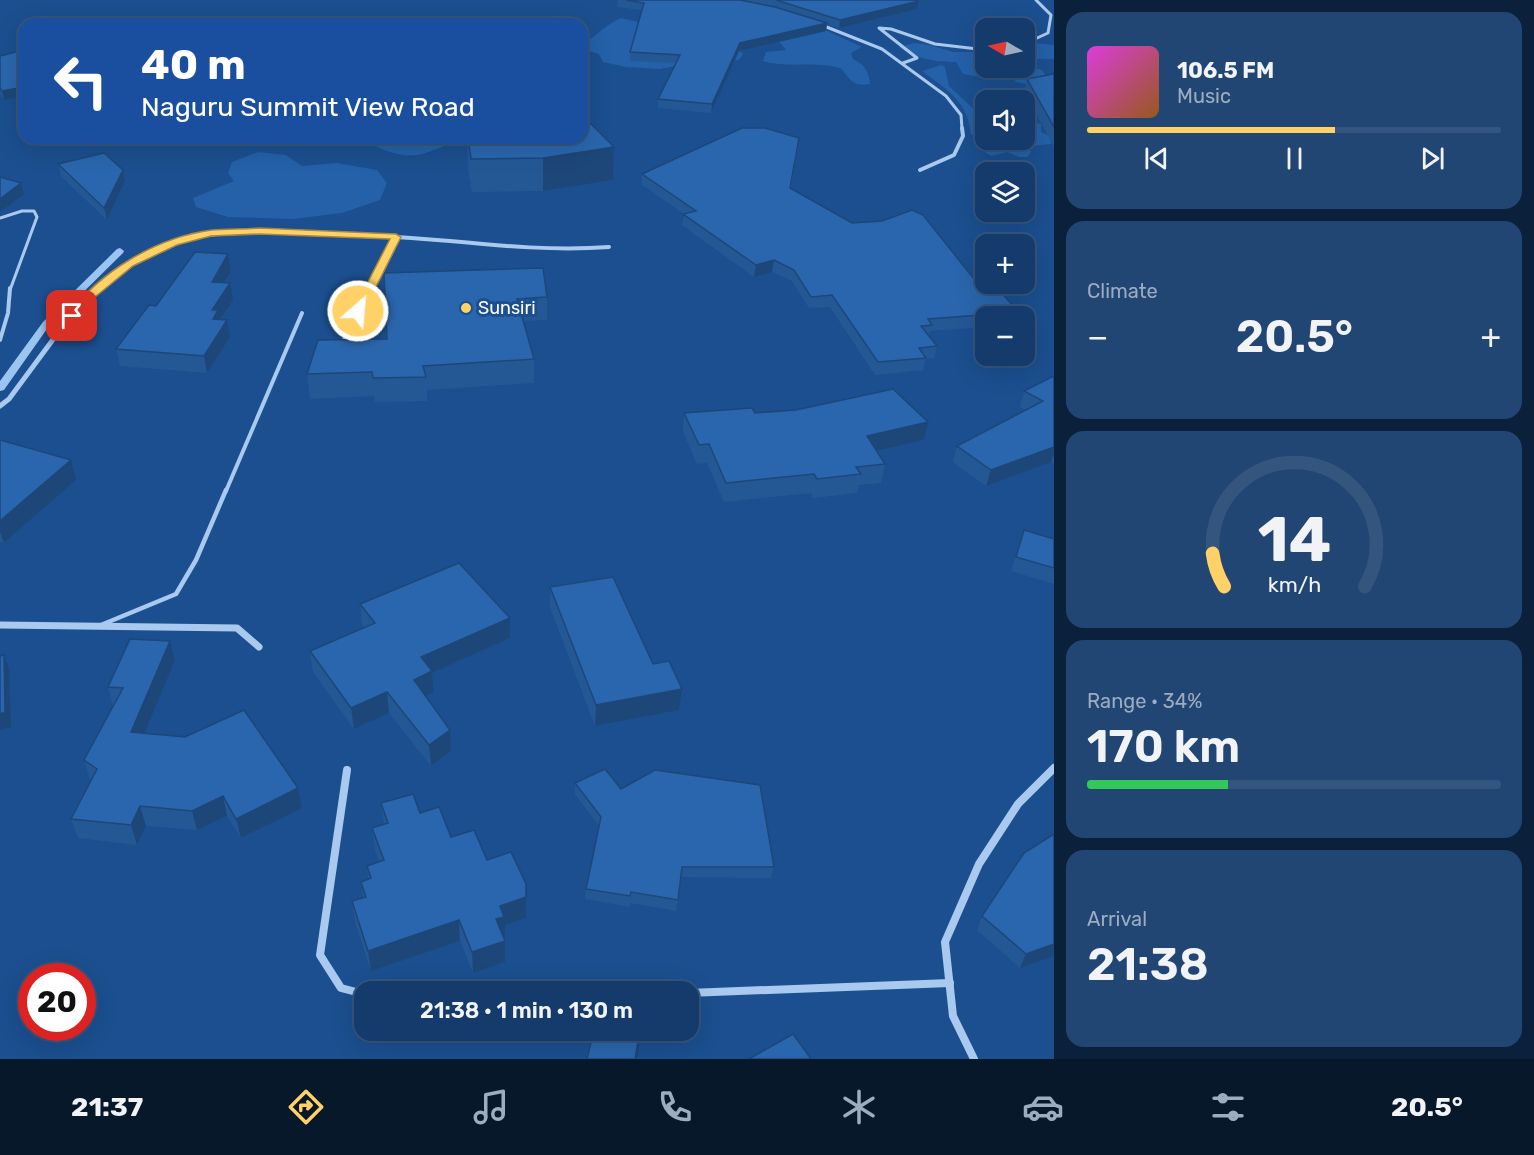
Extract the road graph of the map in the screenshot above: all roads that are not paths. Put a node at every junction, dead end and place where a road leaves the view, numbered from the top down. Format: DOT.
graph roads {
  1 [pos="1036,0"];
  2 [pos="810,21"];
  3 [pos="1035,39"];
  4 [pos="975,49"];
  5 [pos="903,63"];
  6 [pos="920,170"];
  7 [pos="0,219"];
  8 [pos="396,237"];
  9 [pos="609,247"];
  10 [pos="302,313"];
  11 [pos="0,340"];
  12 [pos="341,346"];
  13 [pos="0,406"];
  14 [pos="0,625"];
  15 [pos="98,626"];
  16 [pos="259,647"];
  17 [pos="1054,768"];
  18 [pos="347,770"];
  19 [pos="950,983"];
  20 [pos="354,991"];
  21 [pos="699,993"];
  22 [pos="974,1059"];
  1 -- 3 [label="street"];
  2 -- 5 [label="street"];
  4 -- 5 [label="street"];
  5 -- 6 [label="street"];
  7 -- 11 [label="lane"];
  8 -- 9 [label="street"];
  8 -- 12 [label="lane"];
  8 -- 13 [label="street"];
  10 -- 15 [label="lane"];
  14 -- 15 [label="street"];
  15 -- 16 [label="street"];
  17 -- 19 [label="street"];
  18 -- 20 [label="street"];
  19 -- 21 [label="street"];
  19 -- 22 [label="street"];
}
